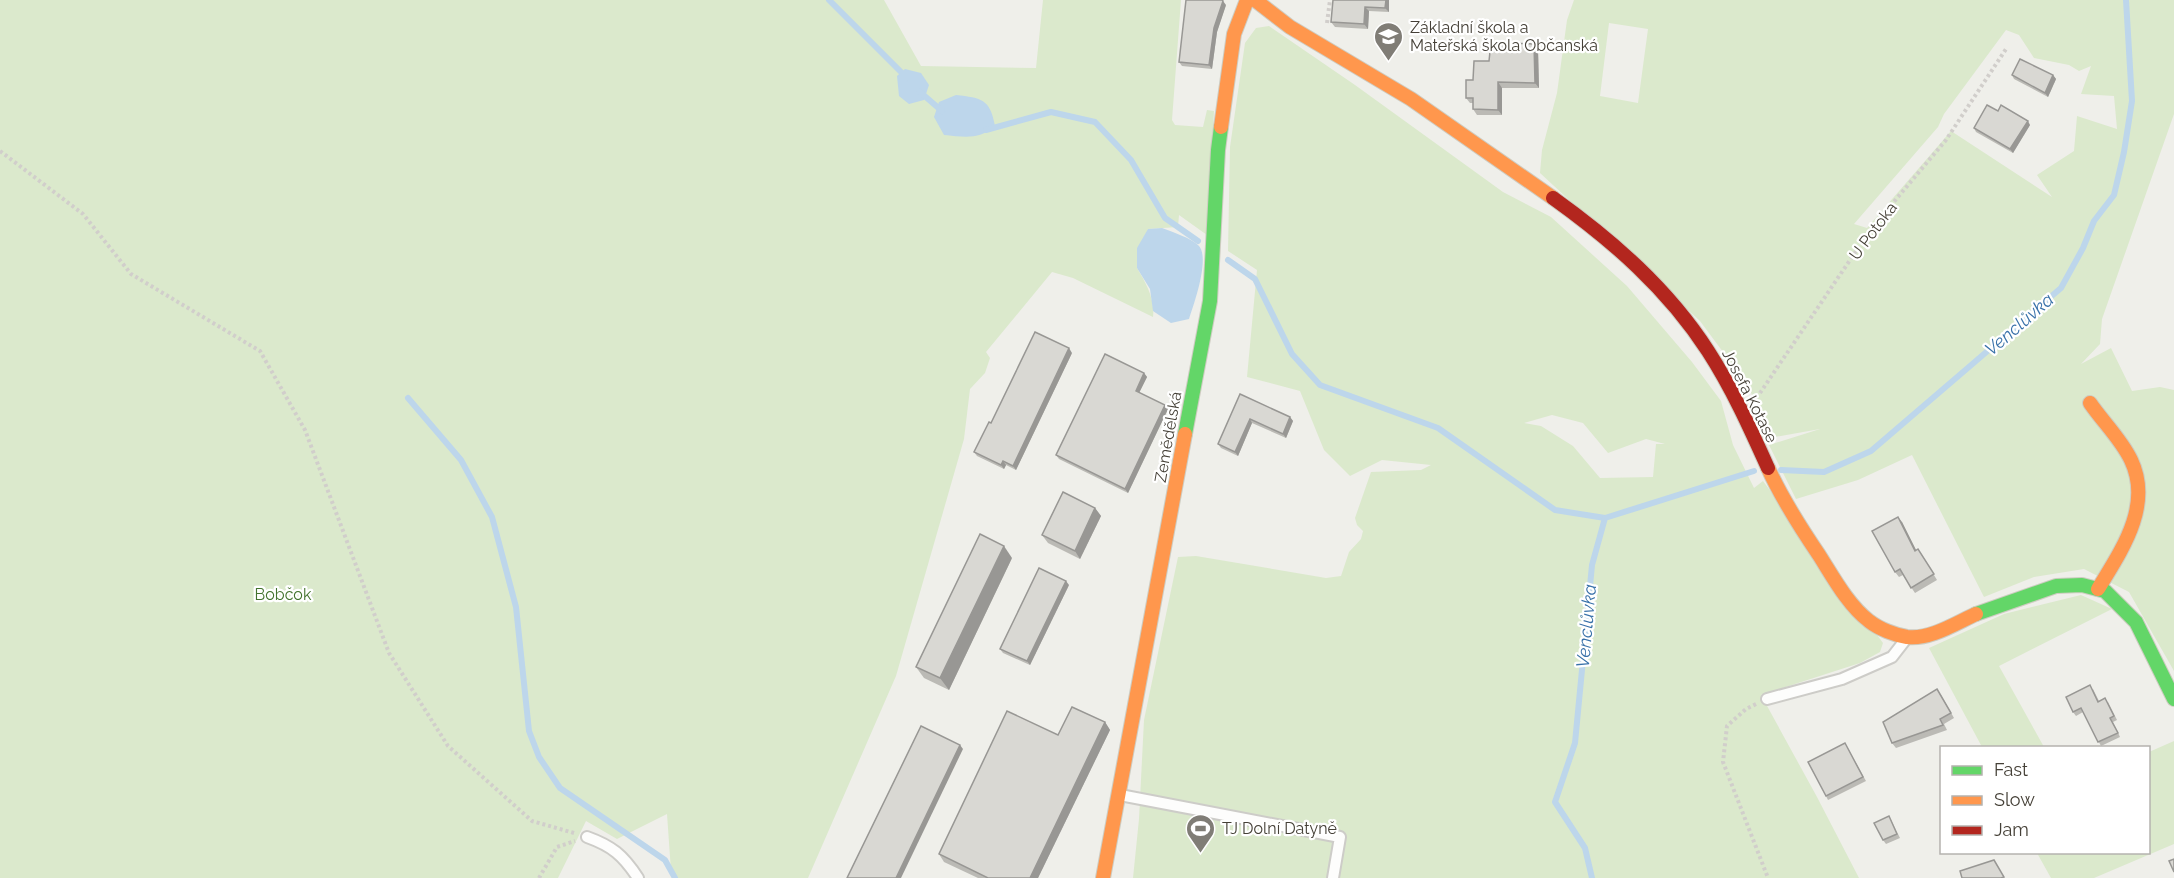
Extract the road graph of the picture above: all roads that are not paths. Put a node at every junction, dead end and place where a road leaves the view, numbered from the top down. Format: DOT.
graph roads {
  1 [pos="1247,0"];
  2 [pos="1256,0"];
  3 [pos="2090,403"];
  4 [pos="2098,589"];
  5 [pos="1908,637"];
  6 [pos="1767,699"];
  7 [pos="2174,699"];
  8 [pos="1120,795"];
  9 [pos="587,837"];
  10 [pos="638,878"];
  11 [pos="1103,878"];
  12 [pos="1333,878"];
  1 -- 8 [label="street, Zemědělská"];
  2 -- 5 [label="street, Josefa Kotase"];
  3 -- 4 [label="street"];
  4 -- 5 [label="street"];
  4 -- 7 [label="street"];
  5 -- 6 [label="lane"];
  8 -- 11 [label="street, Zemědělská"];
  8 -- 12 [label="lane"];
  9 -- 10 [label="lane"];
}
